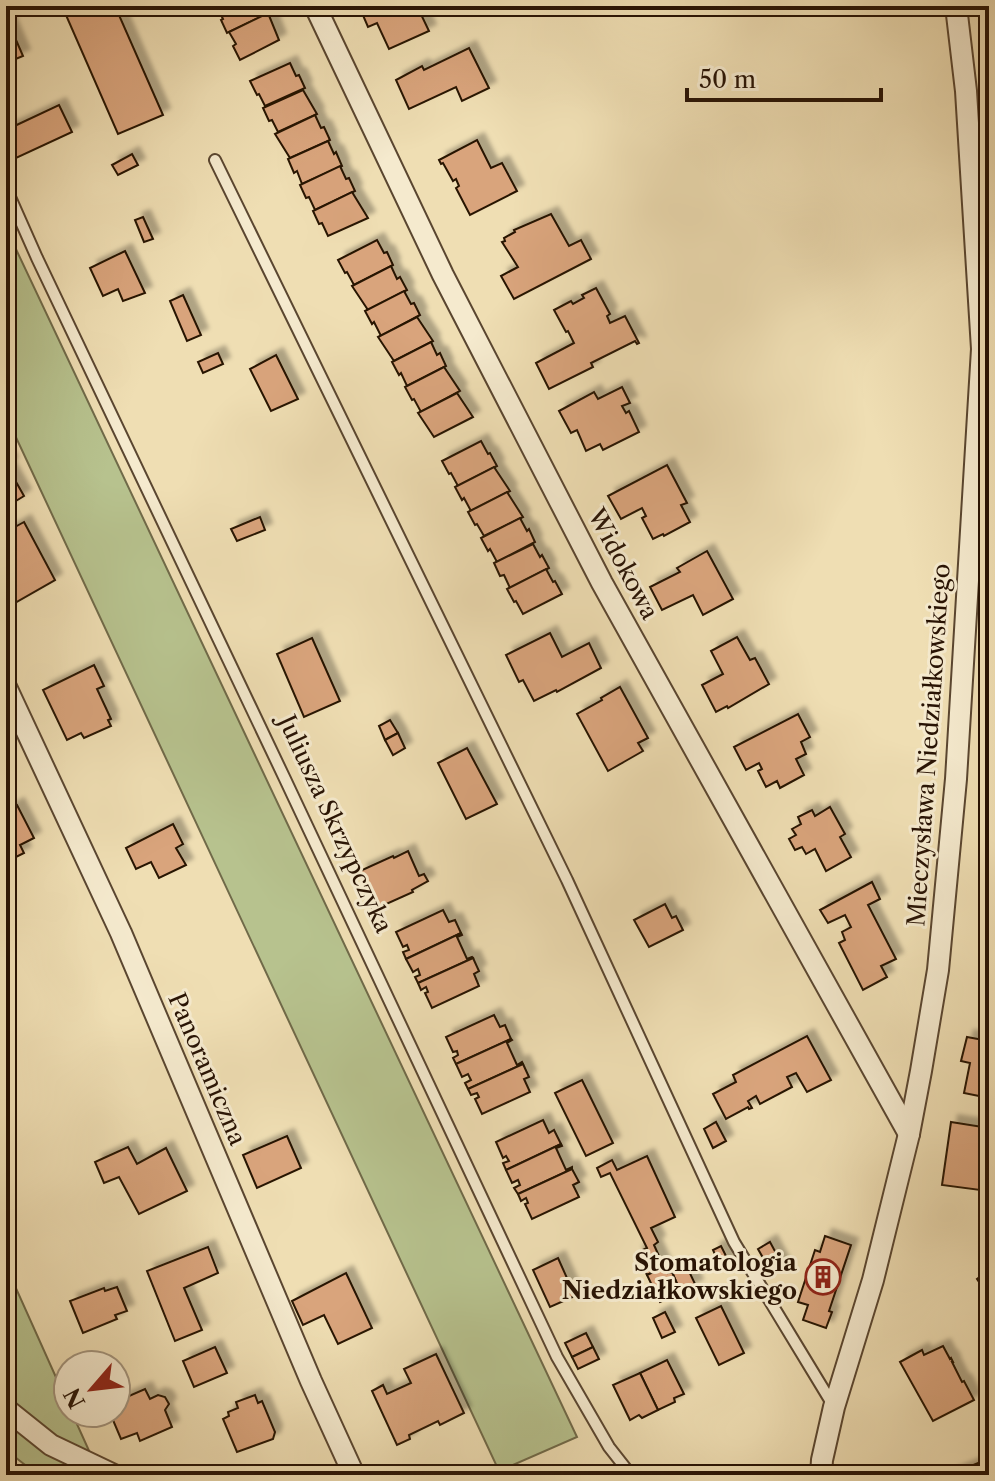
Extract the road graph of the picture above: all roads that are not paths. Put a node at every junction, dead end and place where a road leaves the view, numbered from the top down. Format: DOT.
graph roads {
  1 [pos="315,6"];
  2 [pos="956,6"];
  3 [pos="215,160"];
  4 [pos="6,188"];
  5 [pos="6,687"];
  6 [pos="909,1134"];
  7 [pos="834,1407"];
  8 [pos="6,1409"];
  9 [pos="822,1472"];
  10 [pos="114,1475"];
  11 [pos="354,1475"];
  12 [pos="631,1475"];
  13 [pos="802,1475"];
  1 -- 6 [label="street, Widokowa"];
  2 -- 6 [label="street, Mieczysława Niedziałkowskiego"];
  3 -- 7 [label="lane"];
  4 -- 12 [label="lane, Juliusza Skrzypczyka"];
  5 -- 11 [label="street, Panoramiczna"];
  6 -- 7 [label="street, Mieczysława Niedziałkowskiego"];
  7 -- 9 [label="street, Mieczysława Niedziałkowskiego"];
  8 -- 10 [label="street"];
  9 -- 13 [label="street"];
}
